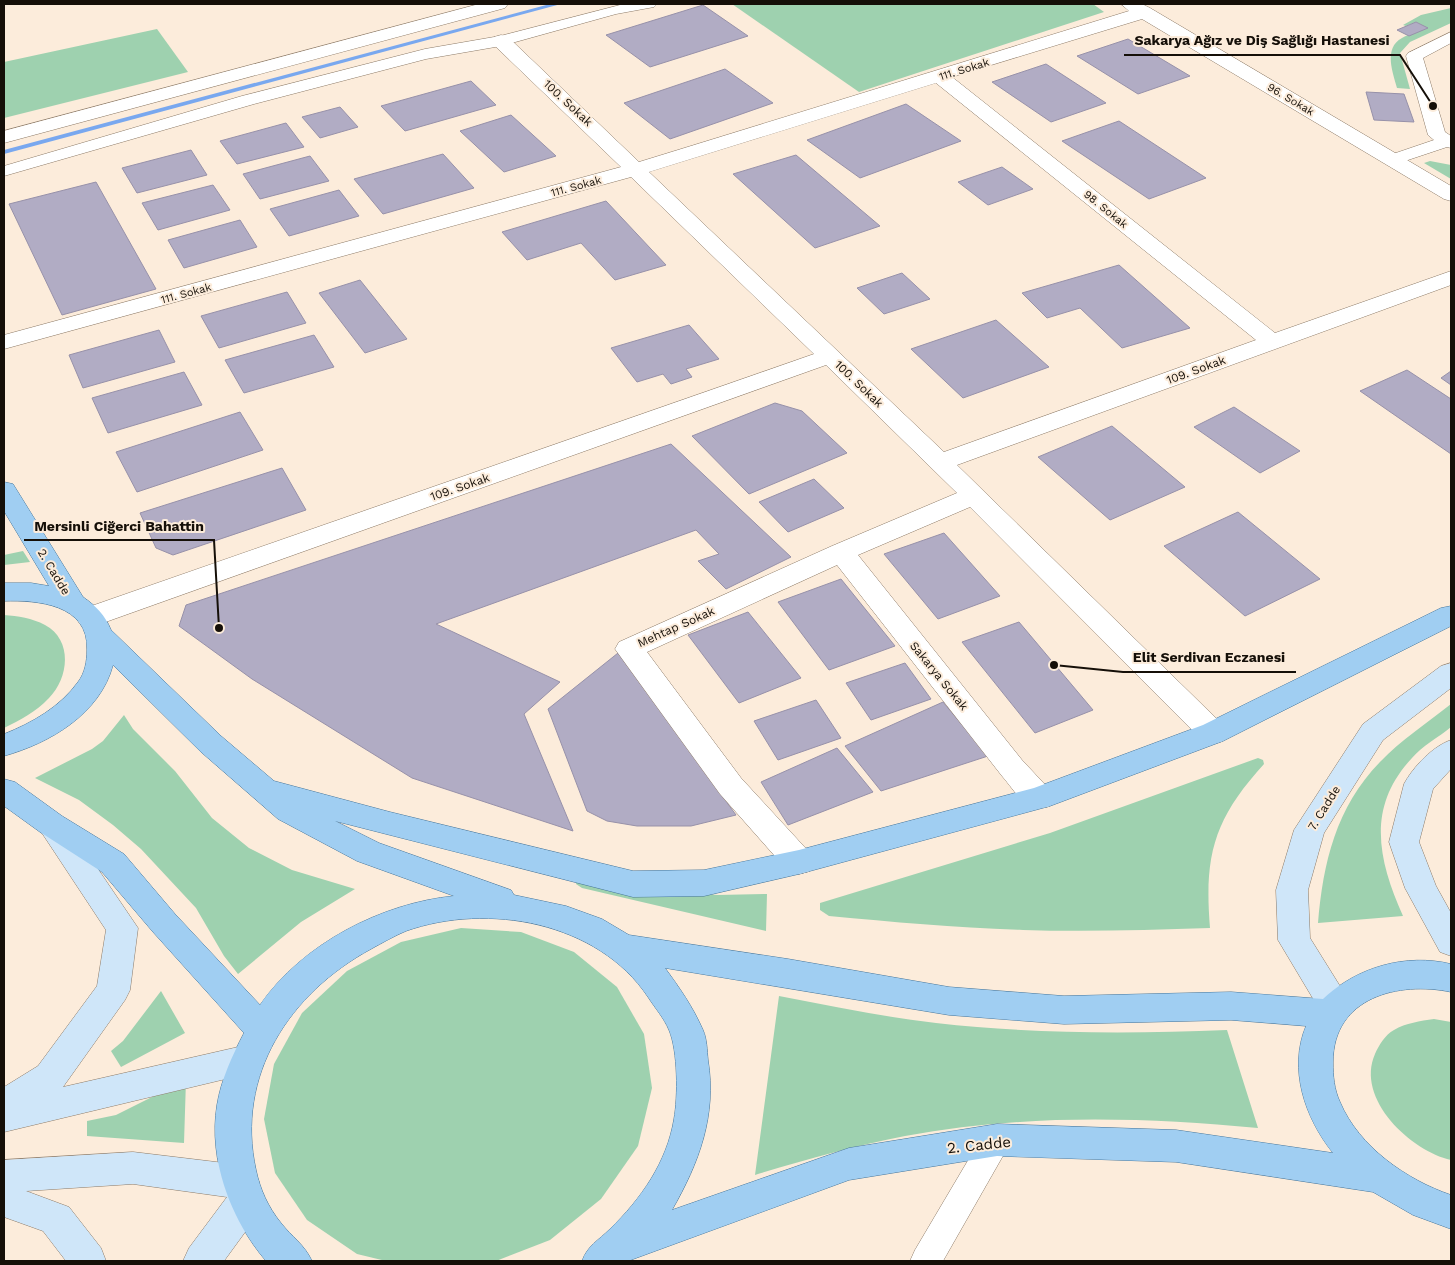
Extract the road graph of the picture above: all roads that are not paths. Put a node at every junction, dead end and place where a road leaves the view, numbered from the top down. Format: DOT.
graph roads {
  1 [pos="499,4"];
  2 [pos="649,4"];
  3 [pos="469,7"];
  4 [pos="1137,8"];
  5 [pos="1451,38"];
  6 [pos="501,41"];
  7 [pos="939,76"];
  8 [pos="4,137"];
  9 [pos="1450,142"];
  10 [pos="1393,160"];
  11 [pos="637,169"];
  12 [pos="4,171"];
  13 [pos="1451,195"];
  14 [pos="1451,278"];
  15 [pos="4,342"];
  16 [pos="1272,342"];
  17 [pos="830,356"];
  18 [pos="940,462"];
  19 [pos="4,490"];
  20 [pos="973,496"];
  21 [pos="841,552"];
  22 [pos="4,592"];
  23 [pos="1451,615"];
  24 [pos="88,619"];
  25 [pos="1451,673"];
  26 [pos="1212,733"];
  27 [pos="4,745"];
  28 [pos="1451,751"];
  29 [pos="4,790"];
  30 [pos="264,790"];
  31 [pos="1039,798"];
  32 [pos="51,824"];
  33 [pos="799,862"];
  34 [pos="520,907"];
  35 [pos="1451,943"];
  36 [pos="626,948"];
  37 [pos="1451,978"];
  38 [pos="1333,1011"];
  39 [pos="262,1030"];
  40 [pos="247,1060"];
  41 [pos="4,1105"];
  42 [pos="4,1116"];
  43 [pos="997,1140"];
  44 [pos="4,1176"];
  45 [pos="1379,1176"];
  46 [pos="244,1191"];
  47 [pos="4,1200"];
  48 [pos="1451,1213"];
  49 [pos="611,1253"];
  50 [pos="88,1261"];
  51 [pos="202,1261"];
  52 [pos="293,1261"];
  53 [pos="926,1261"];
  1 -- 3 [label="street"];
  2 -- 6 [label="lane"];
  3 -- 8 [label="street"];
  4 -- 7 [label="street, 111. Sokak"];
  4 -- 10 [label="street, 96. Sokak"];
  5 -- 9 [label="lane"];
  6 -- 11 [label="street, 100. Sokak"];
  6 -- 12 [label="lane"];
  7 -- 11 [label="street, 111. Sokak"];
  7 -- 16 [label="street, 98. Sokak"];
  9 -- 10 [label="lane"];
  10 -- 13 [label="street, 96. Sokak"];
  11 -- 15 [label="street, 111. Sokak"];
  11 -- 17 [label="street, 100. Sokak"];
  14 -- 16 [label="street, 109. Sokak"];
  16 -- 18 [label="street, 109. Sokak"];
  17 -- 18 [label="street, 100. Sokak"];
  17 -- 24 [label="street, 109. Sokak"];
  18 -- 20 [label="street, 100. Sokak"];
  19 -- 24 [label="main road, 2. Cadde"];
  20 -- 21 [label="street, Mehtap Sokak"];
  20 -- 26 [label="street, 100. Sokak"];
  21 -- 31 [label="street, Sakarya Sokak"];
  21 -- 33 [label="street, Mehtap Sokak"];
  22 -- 24 [label="main road"];
  23 -- 26 [label="main road"];
  24 -- 27 [label="main road"];
  24 -- 30 [label="main road"];
  25 -- 38 [label="main road, 7. Cadde"];
  26 -- 31 [label="main road"];
  28 -- 35 [label="main road"];
  29 -- 32 [label="main road"];
  30 -- 33 [label="main road"];
  30 -- 34 [label="main road"];
  31 -- 33 [label="main road"];
  32 -- 39 [label="main road"];
  32 -- 41 [label="main road"];
  34 -- 36 [label="main road"];
  34 -- 39 [label="main road"];
  36 -- 38 [label="main road"];
  36 -- 49 [label="main road"];
  37 -- 38 [label="main road"];
  38 -- 45 [label="main road"];
  39 -- 40 [label="main road"];
  40 -- 42 [label="main road"];
  40 -- 46 [label="main road"];
  43 -- 45 [label="main road, 2. Cadde"];
  43 -- 49 [label="main road, 2. Cadde"];
  43 -- 53 [label="lane"];
  44 -- 46 [label="main road"];
  45 -- 48 [label="main road"];
  46 -- 51 [label="main road"];
  46 -- 52 [label="main road"];
  47 -- 50 [label="main road"];
}
